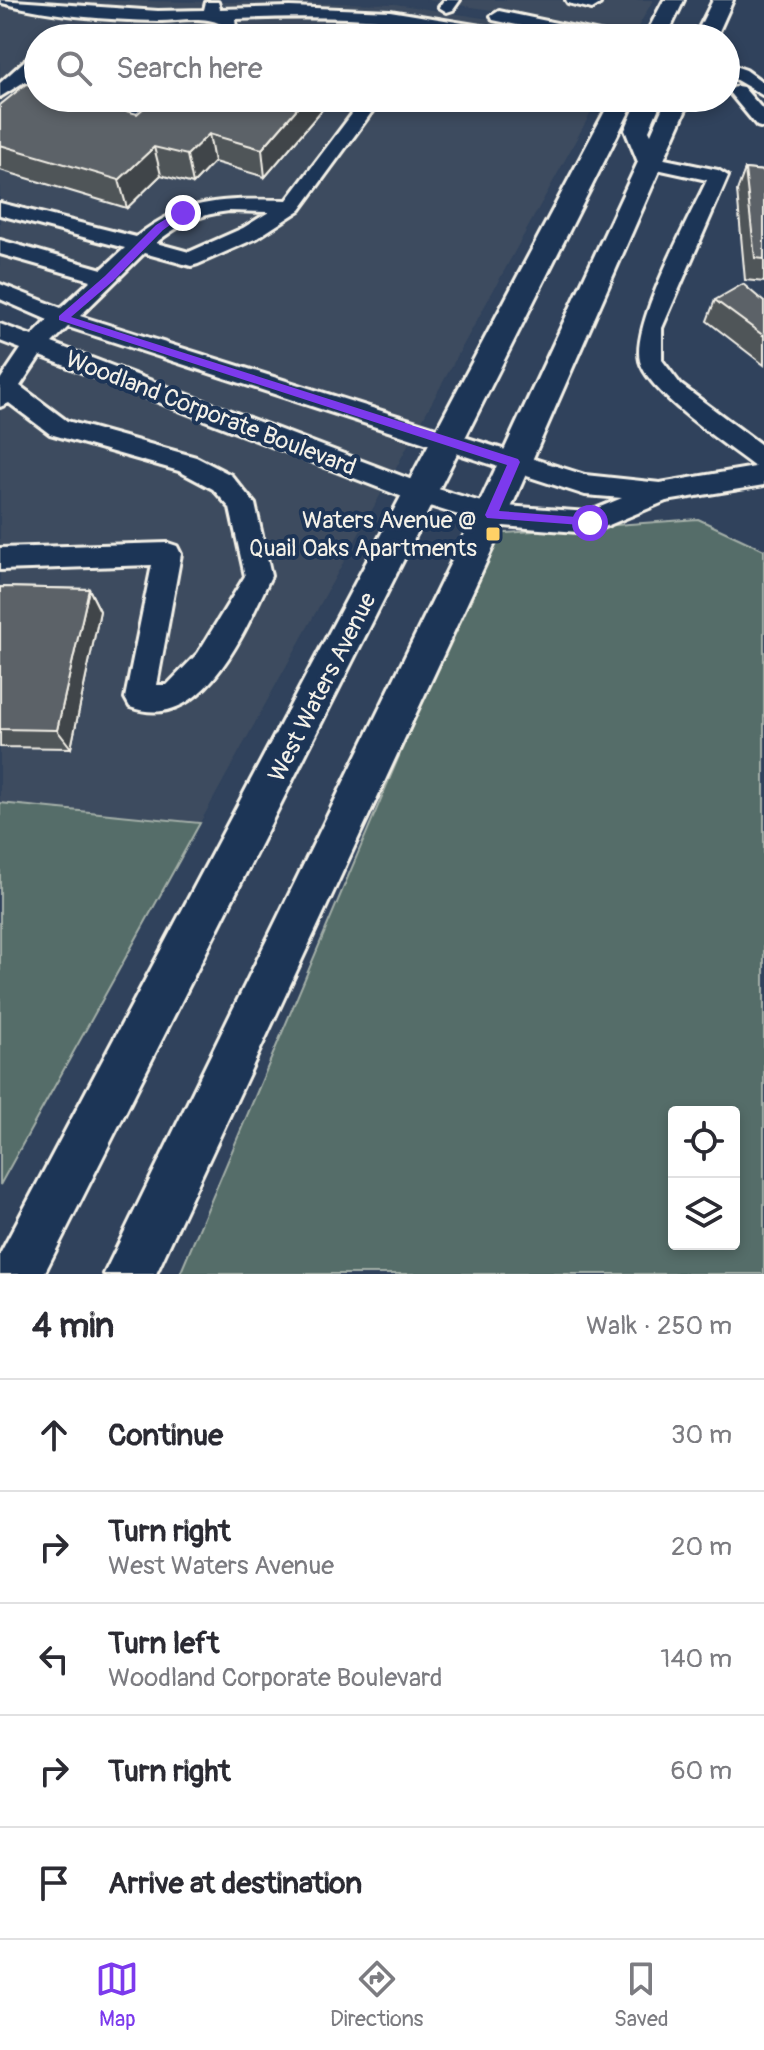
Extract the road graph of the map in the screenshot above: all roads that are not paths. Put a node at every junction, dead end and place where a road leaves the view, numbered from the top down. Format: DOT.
graph roads {
  1 [pos="8,0"];
  2 [pos="400,0"];
  3 [pos="574,0"];
  4 [pos="674,0"];
  5 [pos="701,0"];
  6 [pos="723,0"];
  7 [pos="592,4"];
  8 [pos="453,6"];
  9 [pos="212,7"];
  10 [pos="488,14"];
  11 [pos="229,24"];
  12 [pos="438,24"];
  13 [pos="536,24"];
  14 [pos="662,24"];
  15 [pos="691,24"];
  16 [pos="712,24"];
  17 [pos="740,74"];
  18 [pos="24,82"];
  19 [pos="764,91"];
  20 [pos="0,92"];
  21 [pos="740,96"];
  22 [pos="151,112"];
  23 [pos="171,112"];
  24 [pos="363,112"];
  25 [pos="617,112"];
  26 [pos="645,112"];
  27 [pos="673,112"];
  28 [pos="764,118"];
  29 [pos="650,162"];
  30 [pos="293,206"];
  31 [pos="0,209"];
  32 [pos="140,245"];
  33 [pos="0,247"];
  34 [pos="109,278"];
  35 [pos="0,291"];
  36 [pos="63,318"];
  37 [pos="0,332"];
  38 [pos="35,346"];
  39 [pos="2,393"];
  40 [pos="449,441"];
  41 [pos="764,460"];
  42 [pos="514,462"];
  43 [pos="764,475"];
  44 [pos="662,492"];
  45 [pos="422,494"];
  46 [pos="491,515"];
  47 [pos="0,559"];
  48 [pos="17,1274"];
  49 [pos="130,1274"];
  1 -- 9 [label="street"];
  2 -- 8 [label="street"];
  3 -- 7 [label="street"];
  4 -- 14 [label="main road"];
  5 -- 15 [label="main road"];
  6 -- 16 [label="main road"];
  9 -- 11 [label="street"];
  9 -- 12 [label="street"];
  10 -- 13 [label="street"];
  17 -- 19 [label="street"];
  18 -- 20 [label="street"];
  21 -- 28 [label="street"];
  22 -- 23 [label="street"];
  24 -- 30 [label="street"];
  25 -- 40 [label="main road, West Waters Avenue"];
  26 -- 29 [label="main road"];
  27 -- 29 [label="main road"];
  29 -- 41 [label="street"];
  29 -- 42 [label="main road"];
  30 -- 32 [label="street"];
  30 -- 32 [label="street"];
  31 -- 32 [label="street"];
  32 -- 34 [label="street"];
  33 -- 34 [label="street"];
  34 -- 36 [label="street"];
  35 -- 36 [label="street, Woodland Corporate Boulevard"];
  36 -- 38 [label="street"];
  36 -- 40 [label="street, Woodland Corporate Boulevard"];
  37 -- 38 [label="street, Woodland Corporate Boulevard"];
  38 -- 39 [label="street"];
  38 -- 45 [label="street, Woodland Corporate Boulevard"];
  39 -- 47 [label="street"];
  40 -- 42 [label="street, Woodland Corporate Boulevard"];
  40 -- 45 [label="main road, West Waters Avenue"];
  42 -- 44 [label="street, Woodland Corporate Boulevard"];
  42 -- 46 [label="main road"];
  43 -- 44 [label="street"];
  44 -- 46 [label="street, Woodland Corporate Boulevard"];
  45 -- 46 [label="street, Woodland Corporate Boulevard"];
  45 -- 48 [label="main road, West Waters Avenue"];
  46 -- 49 [label="main road"];
}
